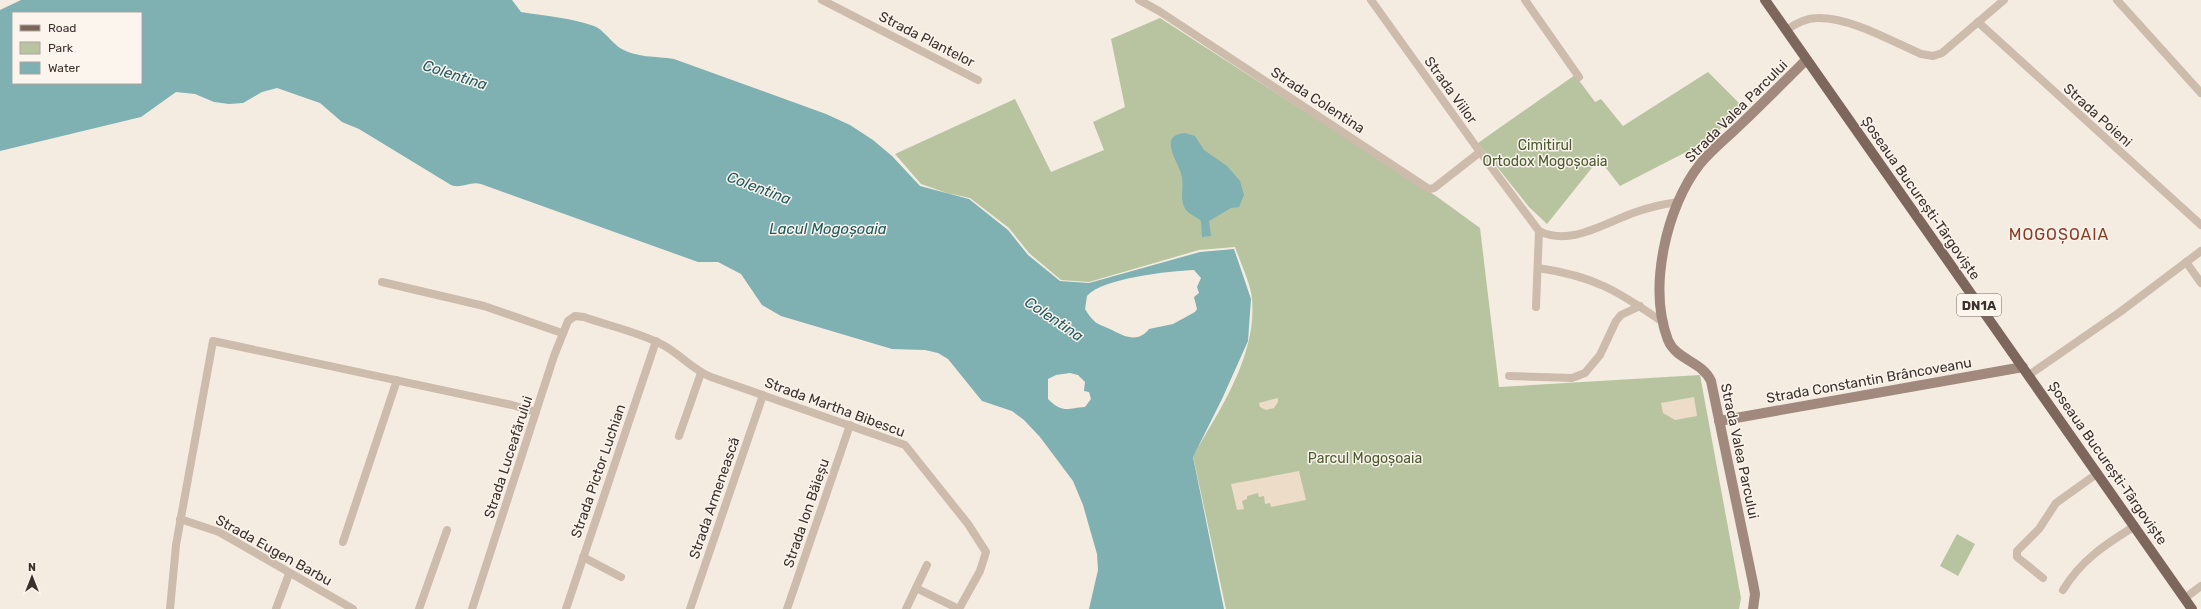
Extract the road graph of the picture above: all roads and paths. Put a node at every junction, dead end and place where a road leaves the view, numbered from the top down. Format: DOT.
graph roads {
  1 [pos="822,0"];
  2 [pos="1140,0"];
  3 [pos="1371,0"];
  4 [pos="1525,0"];
  5 [pos="1765,0"];
  6 [pos="2004,0"];
  7 [pos="2117,0"];
  8 [pos="1978,22"];
  9 [pos="1786,30"];
  10 [pos="1806,60"];
  11 [pos="1580,77"];
  12 [pos="978,80"];
  13 [pos="2201,93"];
  14 [pos="1480,152"];
  15 [pos="1678,202"];
  16 [pos="2201,225"];
  17 [pos="1539,230"];
  18 [pos="2201,251"];
  19 [pos="2186,262"];
  20 [pos="1538,268"];
  21 [pos="382,282"];
  22 [pos="2201,283"];
  23 [pos="1640,306"];
  24 [pos="1536,307"];
  25 [pos="575,316"];
  26 [pos="1664,323"];
  27 [pos="562,333"];
  28 [pos="656,342"];
  29 [pos="2026,371"];
  30 [pos="701,373"];
  31 [pos="1509,376"];
  32 [pos="397,380"];
  33 [pos="763,395"];
  34 [pos="536,412"];
  35 [pos="1719,421"];
  36 [pos="850,425"];
  37 [pos="679,436"];
  38 [pos="2098,473"];
  39 [pos="180,519"];
  40 [pos="2135,526"];
  41 [pos="447,530"];
  42 [pos="343,542"];
  43 [pos="583,557"];
  44 [pos="927,565"];
  45 [pos="290,574"];
  46 [pos="621,577"];
  47 [pos="2043,578"];
  48 [pos="2201,586"];
  49 [pos="916,588"];
  50 [pos="2063,590"];
  51 [pos="2185,598"];
  52 [pos="170,609"];
  53 [pos="276,609"];
  54 [pos="353,609"];
  55 [pos="419,609"];
  56 [pos="472,609"];
  57 [pos="566,609"];
  58 [pos="690,609"];
  59 [pos="787,609"];
  60 [pos="906,609"];
  61 [pos="959,609"];
  62 [pos="1753,609"];
  63 [pos="2192,609"];
  1 -- 12 [label="street, Strada Plantelor"];
  2 -- 14 [label="street, Strada Colentina"];
  3 -- 14 [label="street, Strada Viilor"];
  4 -- 11 [label="street"];
  5 -- 9 [label="main road, Șoseaua București-Târgoviște / DN1A"];
  6 -- 8 [label="street"];
  7 -- 13 [label="street"];
  8 -- 9 [label="street"];
  8 -- 16 [label="street, Strada Poieni"];
  9 -- 10 [label="main road, Șoseaua București-Târgoviște / DN1A"];
  10 -- 15 [label="street, Strada Valea Parcului"];
  10 -- 29 [label="main road, Șoseaua București-Târgoviște / DN1A"];
  14 -- 17 [label="street, Strada Viilor"];
  15 -- 17 [label="street"];
  15 -- 26 [label="street, Strada Valea Parcului"];
  17 -- 20 [label="street"];
  18 -- 19 [label="street, Strada Constantin Brâncoveanu"];
  19 -- 22 [label="street"];
  19 -- 29 [label="street, Strada Constantin Brâncoveanu"];
  20 -- 23 [label="street"];
  20 -- 24 [label="street"];
  21 -- 27 [label="street"];
  23 -- 26 [label="street"];
  23 -- 31 [label="street"];
  25 -- 27 [label="street, Strada Luceafărului"];
  25 -- 28 [label="street, Strada Martha Bibescu"];
  26 -- 35 [label="street, Strada Valea Parcului"];
  27 -- 34 [label="street, Strada Luceafărului"];
  28 -- 30 [label="street, Strada Martha Bibescu"];
  28 -- 43 [label="street, Strada Pictor Luchian"];
  29 -- 35 [label="street, Strada Constantin Brâncoveanu"];
  29 -- 38 [label="main road, Șoseaua București-Târgoviște / DN1A"];
  30 -- 33 [label="street, Strada Martha Bibescu"];
  30 -- 37 [label="street"];
  32 -- 34 [label="street"];
  32 -- 39 [label="street"];
  32 -- 42 [label="street"];
  33 -- 36 [label="street, Strada Martha Bibescu"];
  33 -- 58 [label="street, Strada Armenească"];
  34 -- 56 [label="street, Strada Luceafărului"];
  35 -- 62 [label="street, Strada Valea Parcului"];
  36 -- 59 [label="street, Strada Ion Băieșu"];
  36 -- 61 [label="street, Strada Martha Bibescu"];
  38 -- 40 [label="main road, Șoseaua București-Târgoviște / DN1A"];
  38 -- 47 [label="street"];
  39 -- 45 [label="street, Strada Eugen Barbu"];
  39 -- 52 [label="street"];
  40 -- 50 [label="street"];
  40 -- 51 [label="main road, Șoseaua București-Târgoviște / DN1A"];
  41 -- 55 [label="street"];
  43 -- 46 [label="street"];
  43 -- 57 [label="street, Strada Pictor Luchian"];
  44 -- 49 [label="street"];
  45 -- 53 [label="street"];
  45 -- 54 [label="street, Strada Eugen Barbu"];
  48 -- 51 [label="street"];
  49 -- 60 [label="street"];
  49 -- 61 [label="street"];
  51 -- 63 [label="main road, Șoseaua București-Târgoviște / DN1A"];
}
